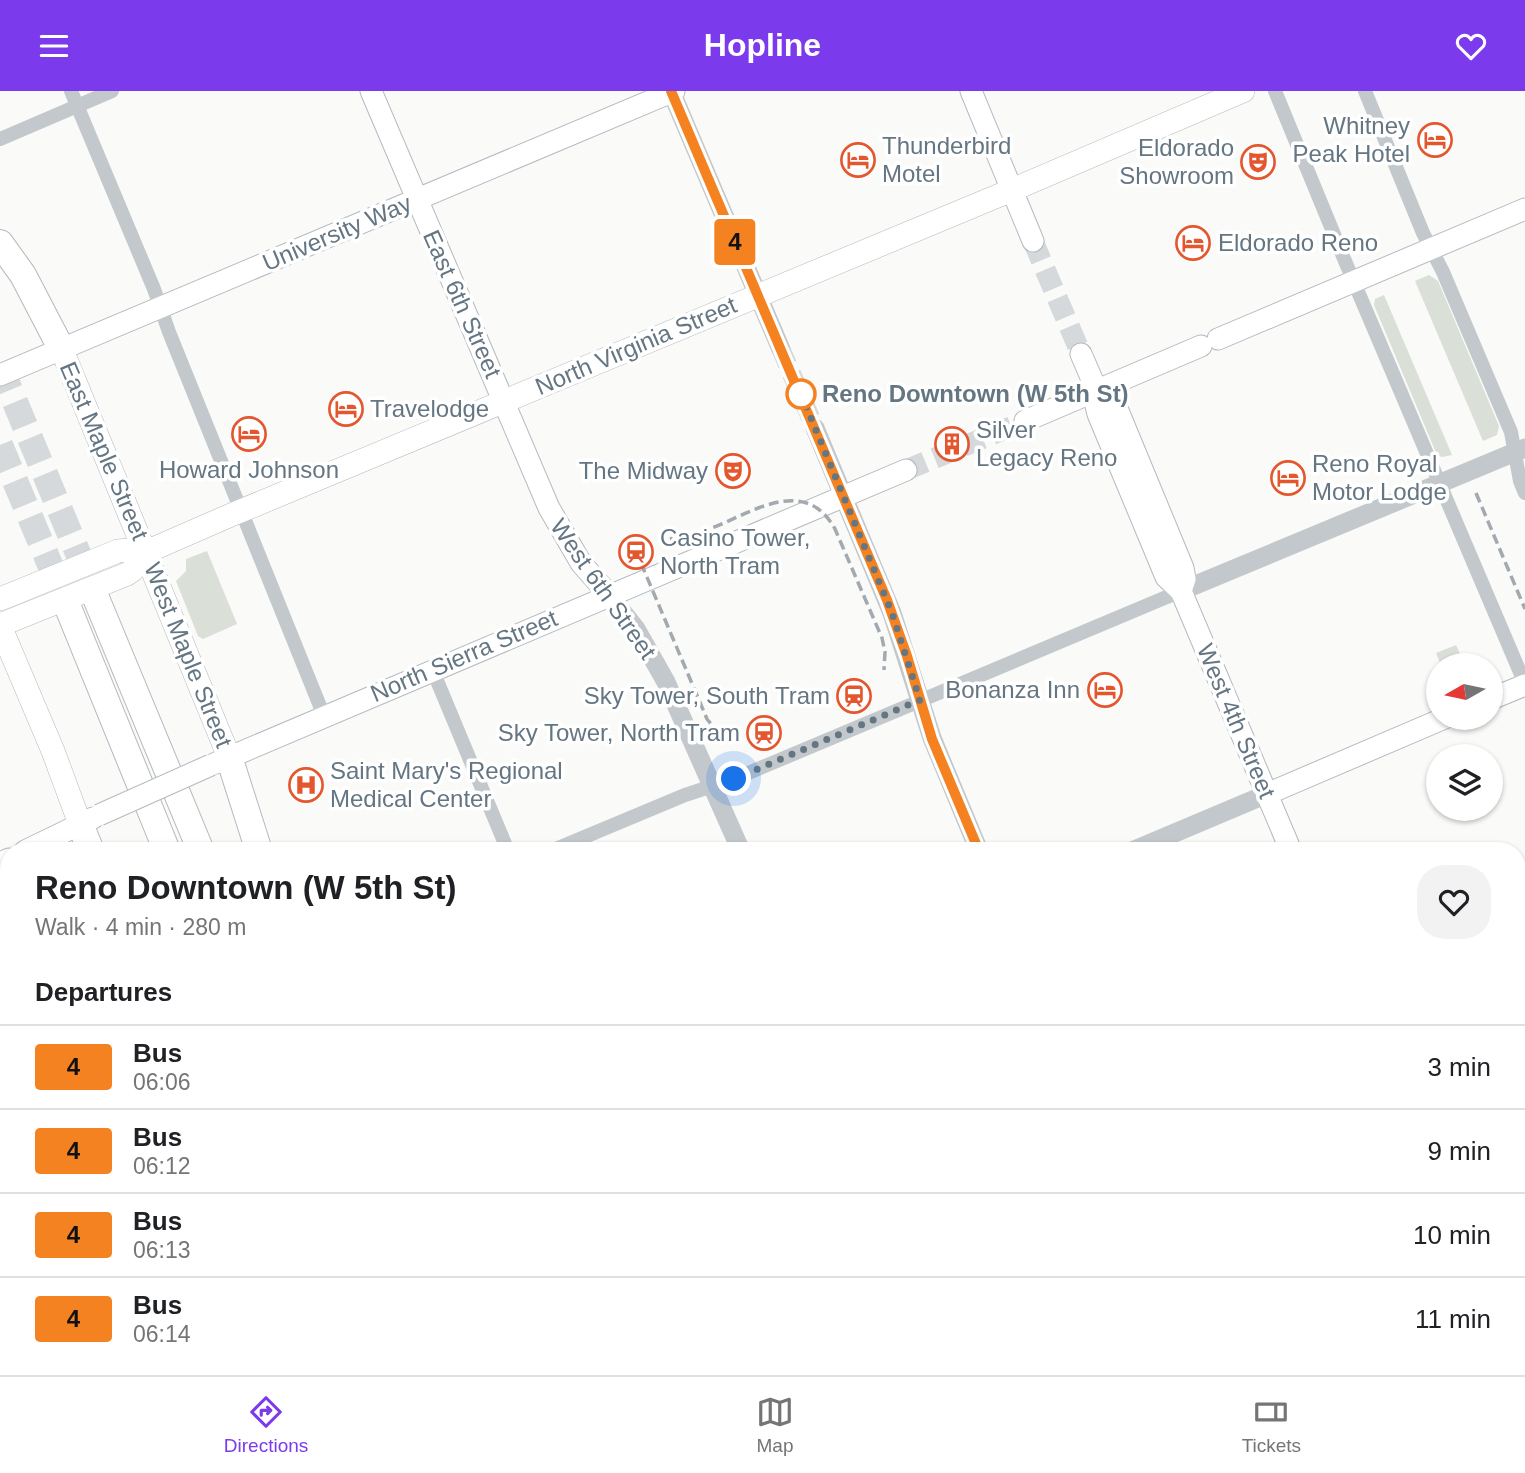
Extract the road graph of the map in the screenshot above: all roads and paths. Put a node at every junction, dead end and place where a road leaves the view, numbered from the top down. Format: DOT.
graph roads {
  1 [pos="71,91"];
  2 [pos="112,91"];
  3 [pos="371,91"];
  4 [pos="672,91"];
  5 [pos="971,91"];
  6 [pos="1243,91"];
  7 [pos="1275,91"];
  8 [pos="1365,91"];
  9 [pos="1219,95"];
  10 [pos="78,106"];
  11 [pos="0,139"];
  12 [pos="1012,190"];
  13 [pos="417,200"];
  14 [pos="1525,209"];
  15 [pos="1033,241"];
  16 [pos="0,243"];
  17 [pos="1432,249"];
  18 [pos="1354,281"];
  19 [pos="758,295"];
  20 [pos="160,307"];
  21 [pos="780,347"];
  22 [pos="61,349"];
  23 [pos="1081,353"];
  24 [pos="0,376"];
  25 [pos="1097,391"];
  26 [pos="504,401"];
  27 [pos="1025,421"];
  28 [pos="815,428"];
  29 [pos="1520,450"];
  30 [pos="906,470"];
  31 [pos="1440,483"];
  32 [pos="1525,493"];
  33 [pos="844,496"];
  34 [pos="242,511"];
  35 [pos="146,552"];
  36 [pos="1181,591"];
  37 [pos="609,595"];
  38 [pos="0,599"];
  39 [pos="96,599"];
  40 [pos="69,610"];
  41 [pos="0,626"];
  42 [pos="433,671"];
  43 [pos="1525,685"];
  44 [pos="1503,694"];
  45 [pos="920,700"];
  46 [pos="324,716"];
  47 [pos="1426,726"];
  48 [pos="220,761"];
  49 [pos="713,786"];
  50 [pos="1267,794"];
  51 [pos="89,820"];
  52 [pos="44,842"];
  53 [pos="90,842"];
  54 [pos="163,842"];
  55 [pos="197,842"];
  56 [pos="255,842"];
  57 [pos="504,842"];
  58 [pos="573,842"];
  59 [pos="737,842"];
  60 [pos="975,842"];
  61 [pos="1153,842"];
  62 [pos="1287,842"];
  1 -- 10 [label="street"];
  2 -- 10 [label="street"];
  3 -- 13 [label="main road, East 6th Street"];
  4 -- 13 [label="main road, University Way"];
  4 -- 19 [label="street"];
  5 -- 12 [label="main road"];
  6 -- 9 [label="main road, North Virginia Street"];
  7 -- 18 [label="street"];
  8 -- 17 [label="street"];
  9 -- 12 [label="main road, North Virginia Street"];
  10 -- 11 [label="street"];
  10 -- 20 [label="street"];
  12 -- 15 [label="main road"];
  12 -- 19 [label="main road, North Virginia Street"];
  13 -- 20 [label="main road, University Way"];
  13 -- 26 [label="main road, East 6th Street"];
  14 -- 17 [label="main road"];
  16 -- 22 [label="highway"];
  17 -- 18 [label="main road"];
  17 -- 29 [label="street"];
  18 -- 25 [label="main road"];
  18 -- 31 [label="street"];
  19 -- 21 [label="street"];
  19 -- 26 [label="main road, North Virginia Street"];
  20 -- 22 [label="main road, University Way"];
  20 -- 34 [label="street"];
  22 -- 24 [label="main road, University Way"];
  22 -- 35 [label="main road, East Maple Street"];
  23 -- 25 [label="main road, West 4th Street"];
  25 -- 27 [label="main road"];
  25 -- 36 [label="main road, West 4th Street"];
  26 -- 34 [label="main road, North Virginia Street"];
  26 -- 37 [label="main road, West 6th Street"];
  28 -- 33 [label="street"];
  29 -- 31 [label="street"];
  29 -- 32 [label="street"];
  30 -- 33 [label="main road, North Sierra Street"];
  31 -- 36 [label="street"];
  31 -- 43 [label="street"];
  33 -- 37 [label="main road, North Sierra Street"];
  33 -- 45 [label="street"];
  34 -- 35 [label="main road, North Virginia Street"];
  34 -- 46 [label="street"];
  35 -- 38 [label="main road, North Virginia Street"];
  35 -- 41 [label="main road, North Virginia Street"];
  35 -- 48 [label="main road, West Maple Street"];
  36 -- 45 [label="street"];
  36 -- 50 [label="main road, West 4th Street"];
  37 -- 42 [label="main road, North Sierra Street"];
  37 -- 49 [label="street, West 6th Street"];
  39 -- 55 [label="highway"];
  40 -- 54 [label="highway"];
  41 -- 51 [label="main road"];
  42 -- 46 [label="main road, North Sierra Street"];
  42 -- 57 [label="street"];
  43 -- 44 [label="main road"];
  45 -- 49 [label="street"];
  45 -- 60 [label="street"];
  46 -- 48 [label="main road, North Sierra Street"];
  47 -- 50 [label="main road"];
  48 -- 51 [label="main road, North Sierra Street, bridge"];
  48 -- 56 [label="highway"];
  49 -- 58 [label="street"];
  49 -- 59 [label="street, West 6th Street"];
  50 -- 61 [label="street"];
  50 -- 62 [label="main road, West 4th Street"];
  51 -- 52 [label="main road, North Sierra Street"];
  51 -- 53 [label="highway"];
}
